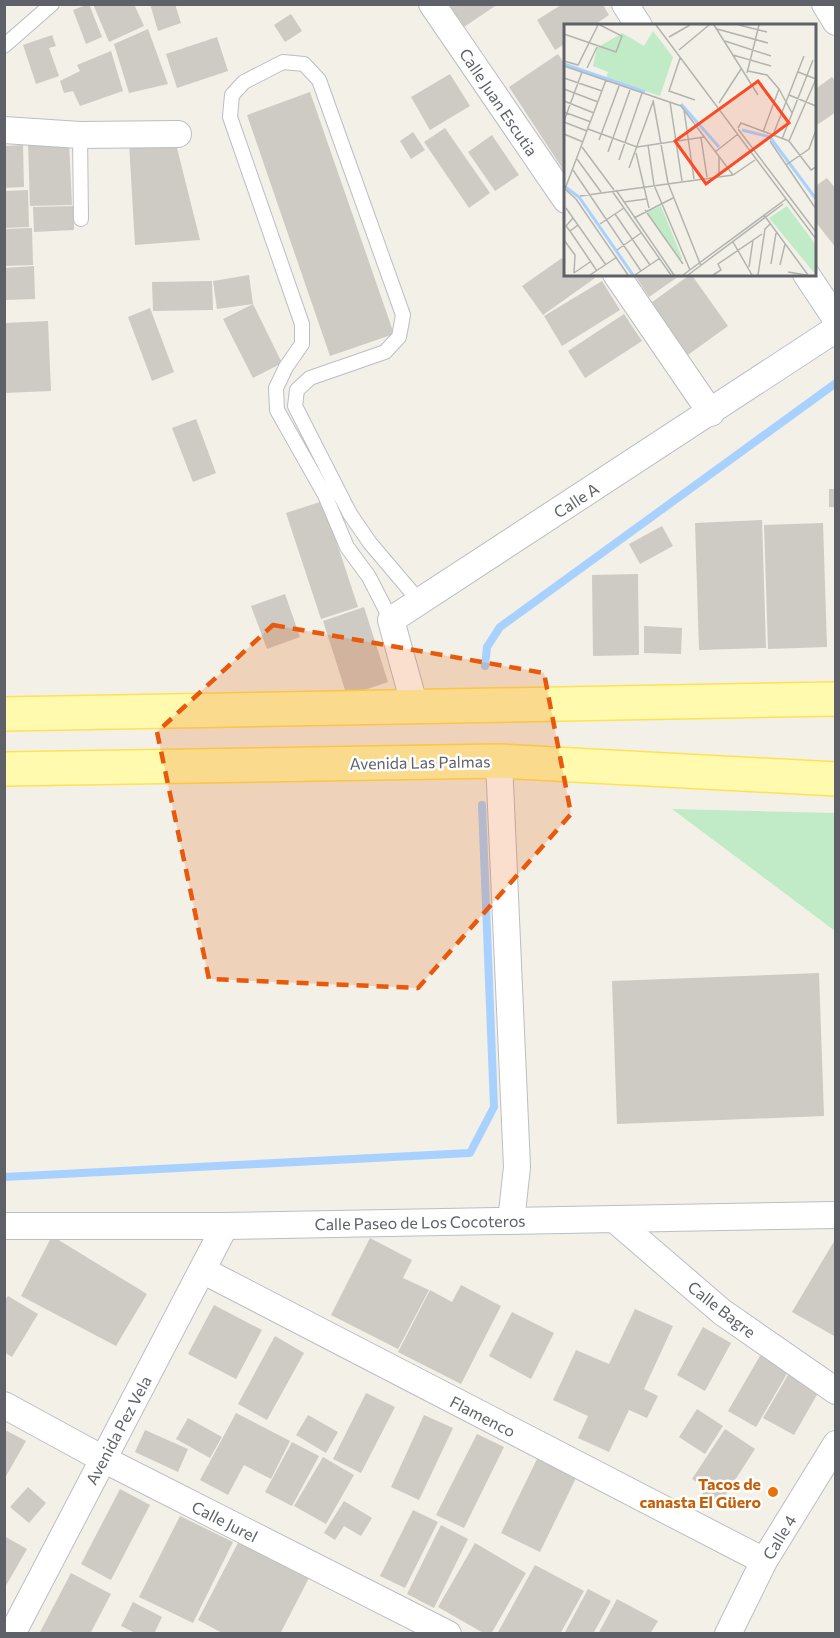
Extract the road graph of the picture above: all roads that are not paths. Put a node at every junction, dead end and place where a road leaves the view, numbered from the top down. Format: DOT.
graph roads {
  1 [pos="52,4"];
  2 [pos="432,4"];
  3 [pos="625,4"];
  4 [pos="825,4"];
  5 [pos="836,22"];
  6 [pos="638,24"];
  7 [pos="4,46"];
  8 [pos="4,130"];
  9 [pos="178,134"];
  10 [pos="80,135"];
  11 [pos="564,197"];
  12 [pos="81,219"];
  13 [pos="617,276"];
  14 [pos="807,276"];
  15 [pos="836,319"];
  16 [pos="836,329"];
  17 [pos="711,413"];
  18 [pos="420,602"];
  19 [pos="391,620"];
  20 [pos="836,699"];
  21 [pos="415,707"];
  22 [pos="4,714"];
  23 [pos="499,761"];
  24 [pos="4,769"];
  25 [pos="836,779"];
  26 [pos="836,1215"];
  27 [pos="614,1219"];
  28 [pos="511,1221"];
  29 [pos="4,1226"];
  30 [pos="225,1226"];
  31 [pos="202,1270"];
  32 [pos="836,1391"];
  33 [pos="4,1405"];
  34 [pos="836,1444"];
  35 [pos="103,1459"];
  36 [pos="764,1561"];
  37 [pos="12,1634"];
  38 [pos="448,1634"];
  39 [pos="728,1634"];
  1 -- 7 [label="lane"];
  2 -- 11 [label="street, Calle Juan Escutia"];
  3 -- 6 [label="street"];
  4 -- 5 [label="street"];
  8 -- 10 [label="street"];
  9 -- 10 [label="street"];
  10 -- 12 [label="lane"];
  13 -- 17 [label="street"];
  14 -- 15 [label="street"];
  16 -- 17 [label="street, Calle A"];
  17 -- 18 [label="street, Calle A"];
  18 -- 19 [label="street, Calle A"];
  18 -- 19 [label="lane"];
  19 -- 21 [label="street"];
  20 -- 21 [label="main road"];
  21 -- 22 [label="main road"];
  23 -- 24 [label="main road, Avenida Las Palmas"];
  23 -- 25 [label="main road, Avenida Las Palmas"];
  23 -- 28 [label="street"];
  26 -- 27 [label="street, Calle Paseo de Los Cocoteros"];
  27 -- 28 [label="street, Calle Paseo de Los Cocoteros"];
  27 -- 32 [label="street, Calle Bagre"];
  28 -- 30 [label="street, Calle Paseo de Los Cocoteros"];
  29 -- 30 [label="street, Calle Paseo de Los Cocoteros"];
  30 -- 31 [label="street, Avenida Pez Vela"];
  31 -- 35 [label="street, Avenida Pez Vela"];
  31 -- 36 [label="street, Flamenco"];
  33 -- 35 [label="street, Calle Jurel"];
  34 -- 36 [label="street, Calle 4"];
  35 -- 37 [label="street, Avenida Pez Vela"];
  35 -- 38 [label="street, Calle Jurel"];
  36 -- 39 [label="street, Calle 4"];
}
